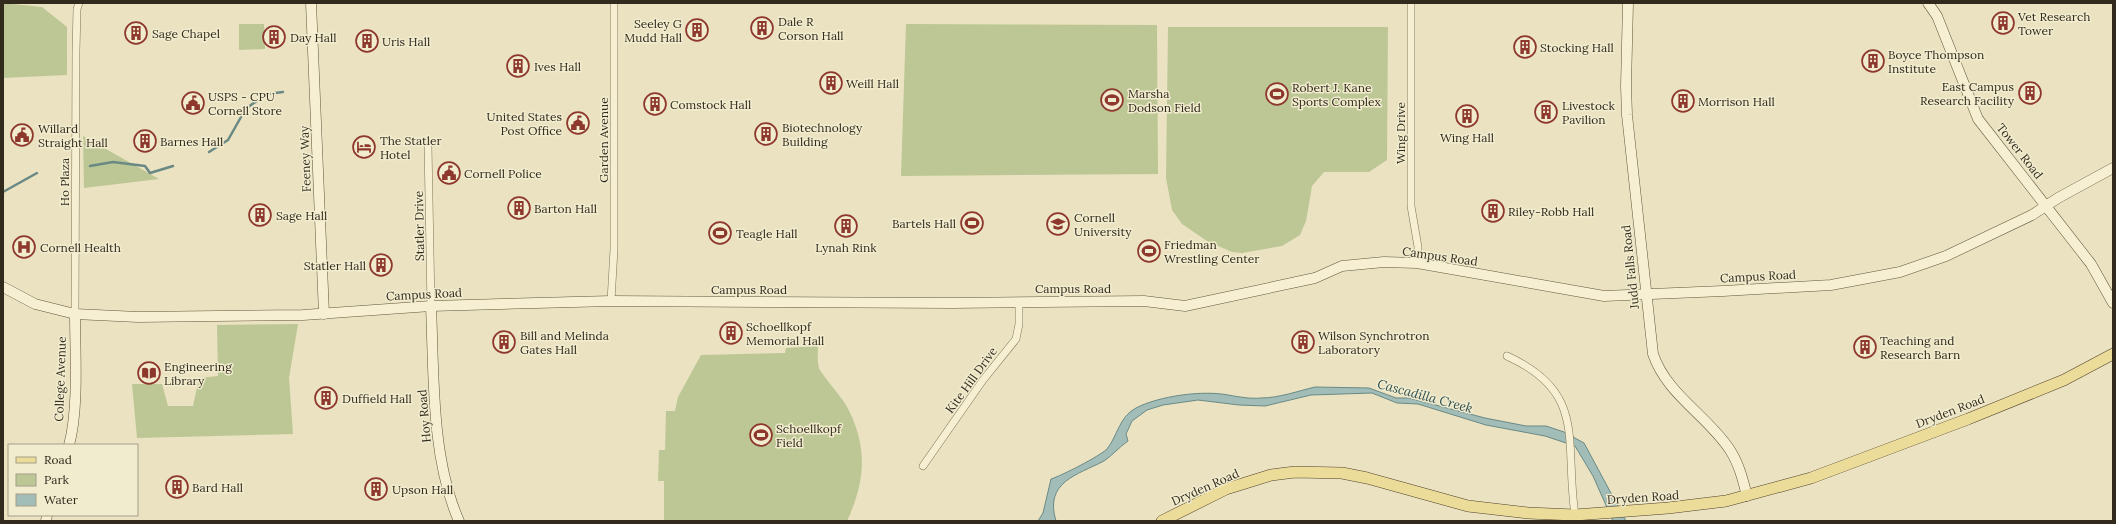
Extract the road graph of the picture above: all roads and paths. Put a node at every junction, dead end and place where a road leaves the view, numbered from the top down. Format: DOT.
graph roads {
  1 [pos="79,3"];
  2 [pos="312,3"];
  3 [pos="614,3"];
  4 [pos="1411,3"];
  5 [pos="1628,3"];
  6 [pos="1928,3"];
  7 [pos="428,146"];
  8 [pos="2113,168"];
  9 [pos="2046,206"];
  10 [pos="1417,263"];
  11 [pos="3,287"];
  12 [pos="1647,294"];
  13 [pos="611,302"];
  14 [pos="1019,302"];
  15 [pos="2113,303"];
  16 [pos="431,306"];
  17 [pos="75,314"];
  18 [pos="324,314"];
  19 [pos="2113,354"];
  20 [pos="1507,356"];
  21 [pos="69,444"];
  22 [pos="923,466"];
  23 [pos="1747,496"];
  24 [pos="1576,518"];
  25 [pos="459,521"];
  26 [pos="1162,521"];
  1 -- 17 [label="street, Ho Plaza"];
  2 -- 18 [label="street, Feeney Way"];
  3 -- 13 [label="street, Garden Avenue"];
  4 -- 10 [label="street, Wing Drive"];
  5 -- 12 [label="street, Judd Falls Road"];
  6 -- 9 [label="street, Tower Road"];
  7 -- 16 [label="street, Statler Drive"];
  8 -- 9 [label="street, Campus Road"];
  9 -- 12 [label="street, Campus Road"];
  9 -- 15 [label="street, Tower Road"];
  10 -- 12 [label="street, Campus Road"];
  10 -- 14 [label="street, Campus Road"];
  11 -- 17 [label="street, Campus Road"];
  12 -- 23 [label="street, Judd Falls Road"];
  13 -- 14 [label="street, Campus Road"];
  13 -- 16 [label="street, Campus Road"];
  14 -- 22 [label="street, Kite Hill Drive"];
  16 -- 18 [label="street, Campus Road"];
  16 -- 25 [label="street, Hoy Road"];
  17 -- 18 [label="street, Campus Road"];
  17 -- 21 [label="street, College Avenue"];
  19 -- 23 [label="main road, Dryden Road"];
  20 -- 24 [label="street"];
  23 -- 24 [label="main road, Dryden Road"];
  24 -- 26 [label="main road, Dryden Road"];
}
